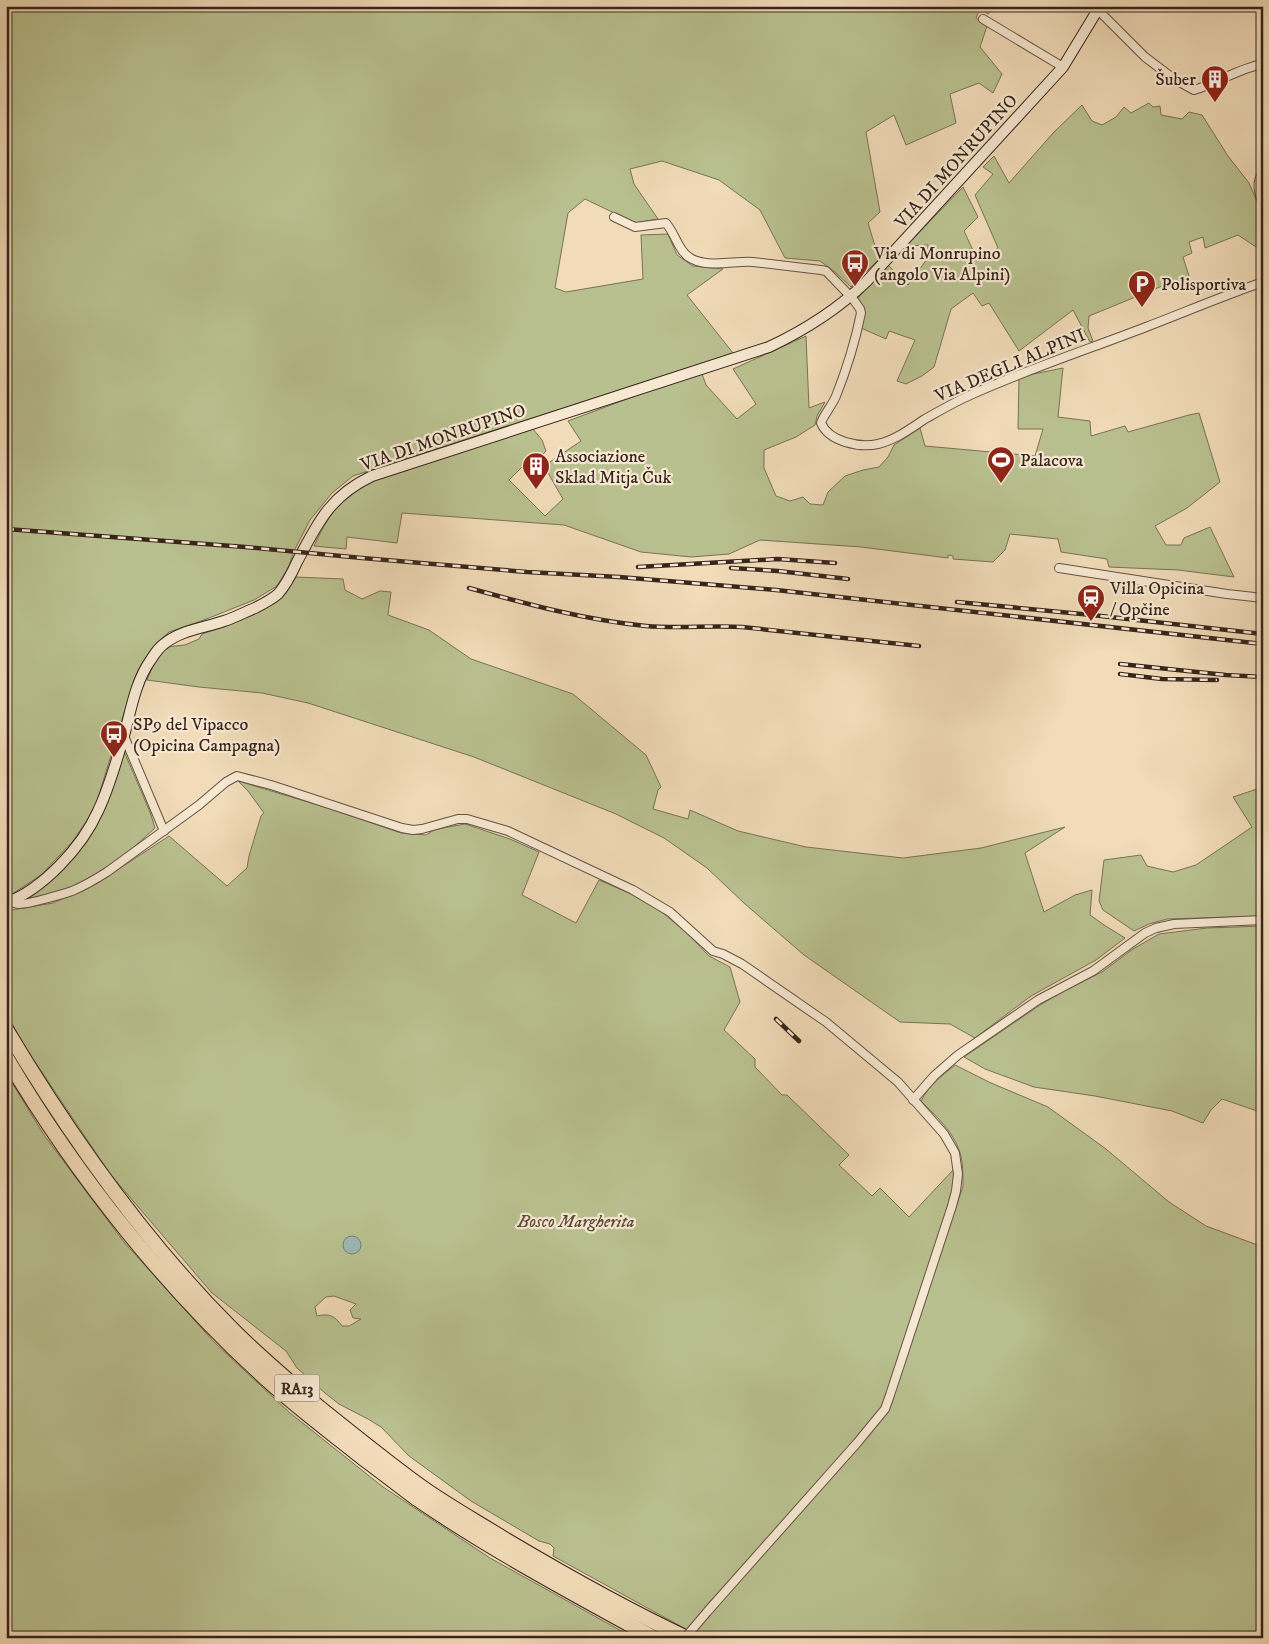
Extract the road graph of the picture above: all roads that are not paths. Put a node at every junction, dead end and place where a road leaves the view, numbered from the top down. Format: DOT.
graph roads {
  1 [pos="1099,8"];
  2 [pos="983,19"];
  3 [pos="1263,64"];
  4 [pos="1063,67"];
  5 [pos="1263,172"];
  6 [pos="1263,203"];
  7 [pos="614,217"];
  8 [pos="1263,282"];
  9 [pos="851,297"];
  10 [pos="1060,568"];
  11 [pos="1263,598"];
  12 [pos="124,736"];
  13 [pos="164,831"];
  14 [pos="9,902"];
  15 [pos="1263,920"];
  16 [pos="6,1030"];
  17 [pos="6,1057"];
  18 [pos="913,1100"];
  19 [pos="654,1638"];
  20 [pos="686,1638"];
  1 -- 3 [label="street"];
  1 -- 4 [label="main road, VIA DI MONRUPINO"];
  2 -- 4 [label="street"];
  4 -- 9 [label="main road, VIA DI MONRUPINO"];
  5 -- 6 [label="street"];
  7 -- 9 [label="street"];
  8 -- 9 [label="street, VIA DEGLI ALPINI"];
  9 -- 12 [label="main road, VIA DI MONRUPINO"];
  10 -- 11 [label="street"];
  12 -- 13 [label="street"];
  12 -- 14 [label="main road, VIA DI MONRUPINO"];
  13 -- 14 [label="street"];
  13 -- 18 [label="street"];
  15 -- 18 [label="street"];
  16 -- 20 [label="highway, RA13"];
  17 -- 19 [label="highway, RA13"];
  18 -- 20 [label="street, bridge"];
}
